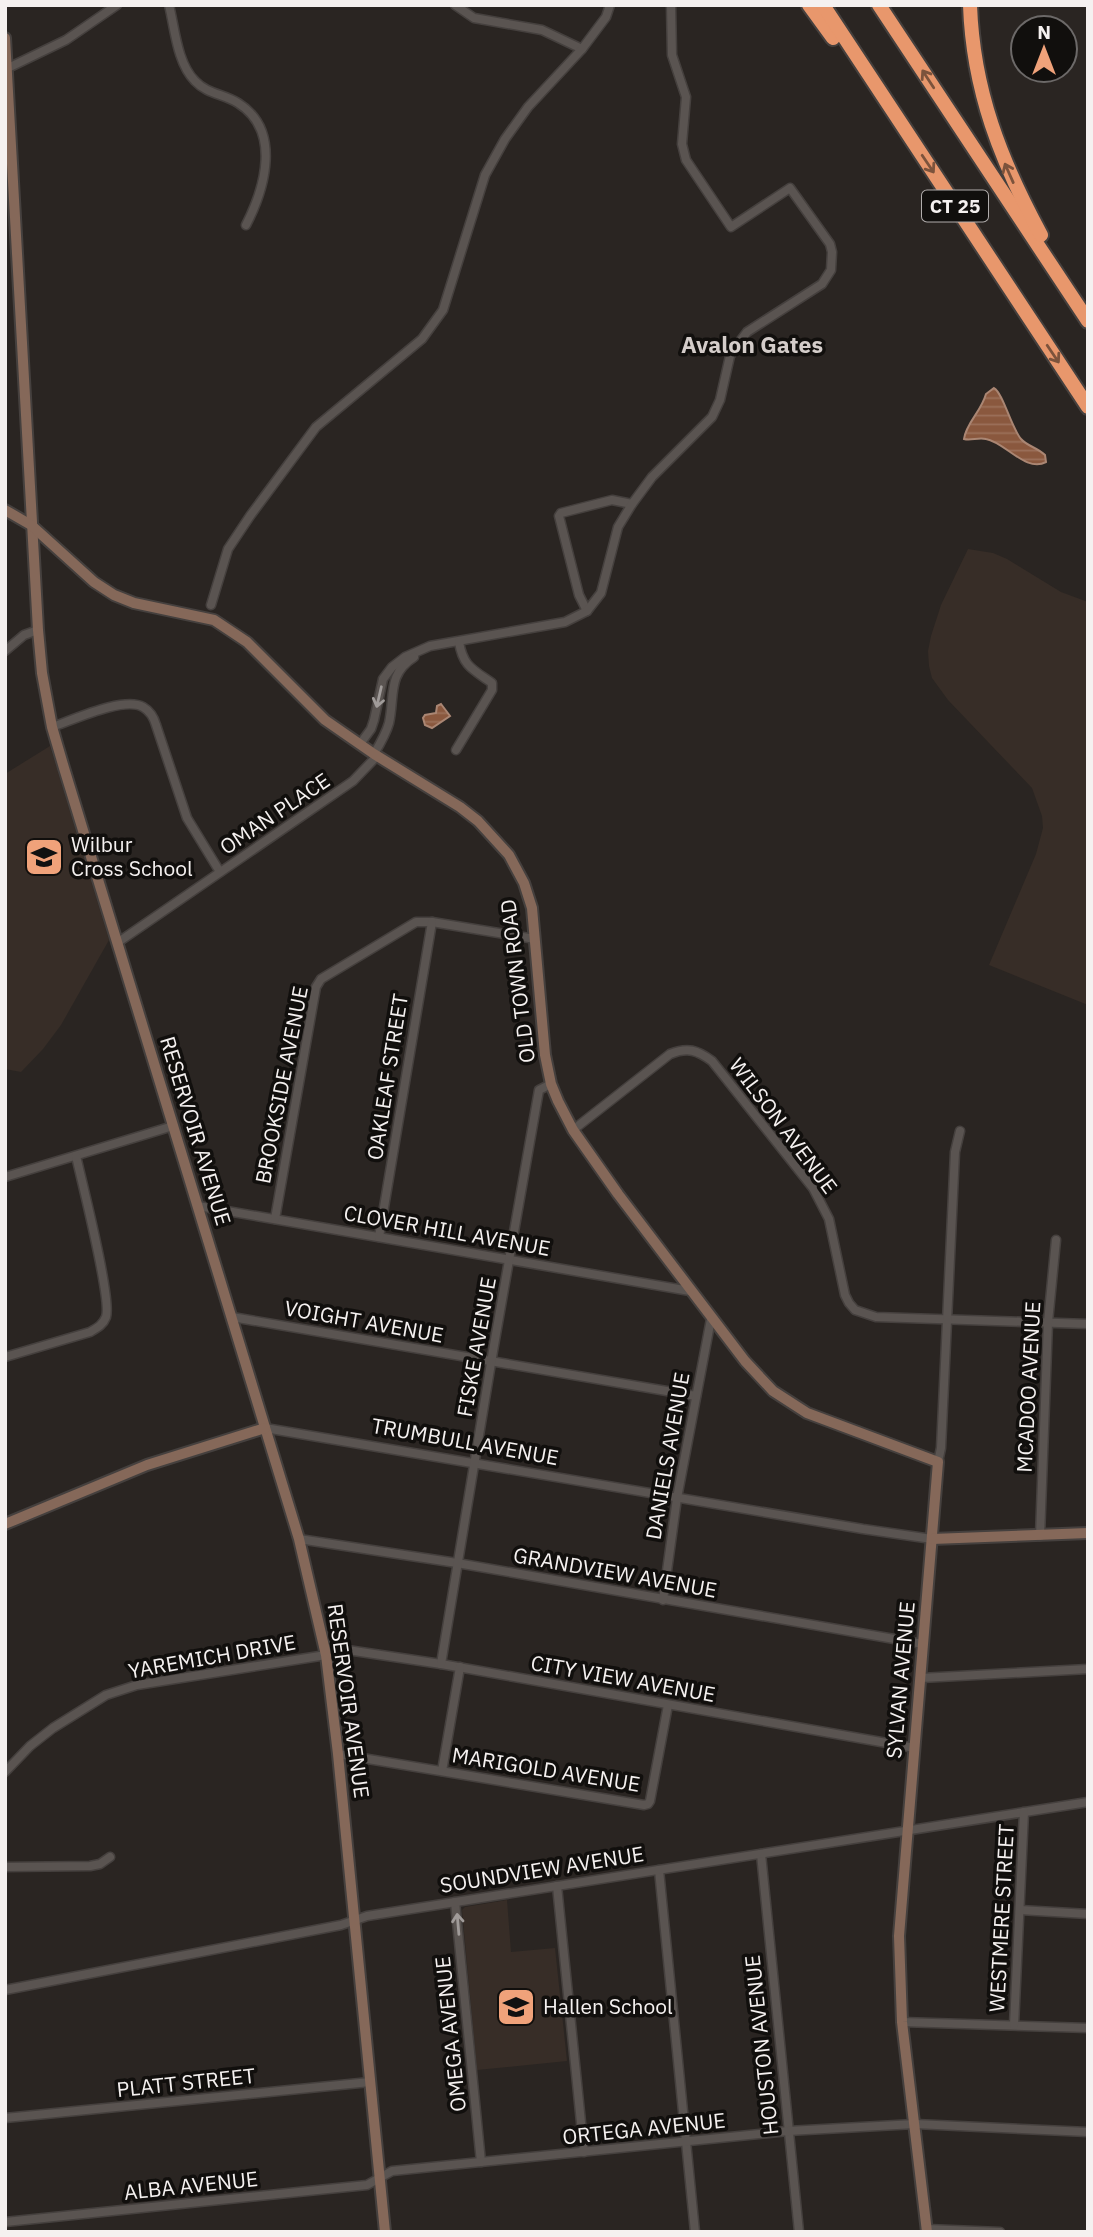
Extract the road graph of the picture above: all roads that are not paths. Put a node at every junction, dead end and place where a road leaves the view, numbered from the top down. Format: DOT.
graph roads {
  1 [pos="117,5"];
  2 [pos="169,5"];
  3 [pos="455,5"];
  4 [pos="610,5"];
  5 [pos="671,5"];
  6 [pos="809,5"];
  7 [pos="822,5"];
  8 [pos="879,5"];
  9 [pos="970,5"];
  10 [pos="5,38"];
  11 [pos="582,49"];
  12 [pos="8,68"];
  13 [pos="914,144"];
  14 [pos="247,225"];
  15 [pos="1087,320"];
  16 [pos="1088,407"];
  17 [pos="632,504"];
  18 [pos="5,510"];
  19 [pos="31,525"];
  20 [pos="211,605"];
  21 [pos="587,611"];
  22 [pos="38,630"];
  23 [pos="459,642"];
  24 [pos="446,644"];
  25 [pos="5,651"];
  26 [pos="52,727"];
  27 [pos="360,744"];
  28 [pos="456,750"];
  29 [pos="376,755"];
  30 [pos="220,872"];
  31 [pos="432,922"];
  32 [pos="535,939"];
  33 [pos="117,943"];
  34 [pos="551,1084"];
  35 [pos="173,1126"];
  36 [pos="573,1130"];
  37 [pos="960,1131"];
  38 [pos="76,1156"];
  39 [pos="5,1177"];
  40 [pos="198,1206"];
  41 [pos="275,1219"];
  42 [pos="379,1237"];
  43 [pos="1056,1240"];
  44 [pos="510,1259"];
  45 [pos="690,1291"];
  46 [pos="232,1317"];
  47 [pos="711,1319"];
  48 [pos="947,1320"];
  49 [pos="1048,1322"];
  50 [pos="1088,1324"];
  51 [pos="5,1357"];
  52 [pos="491,1362"];
  53 [pos="696,1396"];
  54 [pos="265,1428"];
  55 [pos="476,1462"];
  56 [pos="938,1462"];
  57 [pos="677,1498"];
  58 [pos="5,1524"];
  59 [pos="1088,1533"];
  60 [pos="1041,1536"];
  61 [pos="299,1539"];
  62 [pos="932,1539"];
  63 [pos="457,1563"];
  64 [pos="663,1600"];
  65 [pos="923,1644"];
  66 [pos="325,1652"];
  67 [pos="441,1664"];
  68 [pos="460,1667"];
  69 [pos="1088,1669"];
  70 [pos="921,1678"];
  71 [pos="668,1705"];
  72 [pos="915,1748"];
  73 [pos="338,1754"];
  74 [pos="442,1771"];
  75 [pos="5,1772"];
  76 [pos="1088,1802"];
  77 [pos="1024,1812"];
  78 [pos="907,1832"];
  79 [pos="761,1854"];
  80 [pos="110,1857"];
  81 [pos="5,1867"];
  82 [pos="659,1870"];
  83 [pos="557,1886"];
  84 [pos="456,1902"];
  85 [pos="1020,1910"];
  86 [pos="1088,1914"];
  87 [pos="354,1921"];
  88 [pos="5,1990"];
  89 [pos="902,2022"];
  90 [pos="1014,2025"];
  91 [pos="1088,2028"];
  92 [pos="370,2082"];
  93 [pos="5,2118"];
  94 [pos="915,2124"];
  95 [pos="788,2131"];
  96 [pos="1088,2132"];
  97 [pos="686,2143"];
  98 [pos="584,2152"];
  99 [pos="481,2162"];
  100 [pos="379,2180"];
  101 [pos="5,2222"];
  102 [pos="927,2230"];
  103 [pos="385,2232"];
  104 [pos="695,2232"];
  105 [pos="799,2232"];
  106 [pos="1000,2232"];
  1 -- 12 [label="street"];
  2 -- 14 [label="street"];
  3 -- 11 [label="street"];
  4 -- 11 [label="street"];
  5 -- 17 [label="street"];
  6 -- 13 [label="highway"];
  7 -- 13 [label="highway, CT 25"];
  15 -- 8 [label="highway, CT 25, one-way"];
  15 -- 9 [label="highway, one-way"];
  10 -- 12 [label="main road, RESERVOIR AVENUE"];
  11 -- 20 [label="street"];
  12 -- 19 [label="main road, RESERVOIR AVENUE"];
  13 -- 16 [label="highway, CT 25, one-way"];
  17 -- 21 [label="street"];
  17 -- 21 [label="street"];
  18 -- 19 [label="main road, OLD TOWN ROAD"];
  19 -- 22 [label="main road, RESERVOIR AVENUE"];
  19 -- 27 [label="main road, OLD TOWN ROAD"];
  21 -- 23 [label="street"];
  22 -- 25 [label="street"];
  22 -- 26 [label="main road, RESERVOIR AVENUE"];
  23 -- 24 [label="street"];
  23 -- 28 [label="street"];
  24 -- 27 [label="street, one-way"];
  24 -- 29 [label="street"];
  26 -- 30 [label="street"];
  26 -- 33 [label="main road, RESERVOIR AVENUE"];
  27 -- 29 [label="main road, OLD TOWN ROAD"];
  29 -- 30 [label="street, OMAN PLACE"];
  29 -- 32 [label="main road, OLD TOWN ROAD"];
  30 -- 33 [label="street, OMAN PLACE"];
  31 -- 32 [label="street, BROOKSIDE AVENUE"];
  31 -- 41 [label="street, BROOKSIDE AVENUE"];
  31 -- 42 [label="street, OAKLEAF STREET"];
  32 -- 34 [label="main road, OLD TOWN ROAD"];
  33 -- 35 [label="main road, RESERVOIR AVENUE"];
  34 -- 36 [label="main road, OLD TOWN ROAD"];
  34 -- 44 [label="street, FISKE AVENUE"];
  35 -- 38 [label="street"];
  35 -- 40 [label="main road, RESERVOIR AVENUE"];
  36 -- 45 [label="main road, OLD TOWN ROAD"];
  36 -- 48 [label="street, WILSON AVENUE"];
  37 -- 48 [label="street, SYLVAN AVENUE"];
  38 -- 39 [label="street"];
  38 -- 51 [label="street"];
  40 -- 41 [label="street, CLOVER HILL AVENUE"];
  40 -- 46 [label="main road, RESERVOIR AVENUE"];
  41 -- 42 [label="street, CLOVER HILL AVENUE"];
  42 -- 44 [label="street, CLOVER HILL AVENUE"];
  43 -- 49 [label="street, MCADOO AVENUE"];
  44 -- 45 [label="street, CLOVER HILL AVENUE"];
  44 -- 52 [label="street, FISKE AVENUE"];
  45 -- 47 [label="main road, OLD TOWN ROAD"];
  46 -- 52 [label="street, VOIGHT AVENUE"];
  46 -- 54 [label="main road, RESERVOIR AVENUE"];
  47 -- 53 [label="street, DANIELS AVENUE"];
  47 -- 56 [label="main road, OLD TOWN ROAD"];
  48 -- 49 [label="street, WILSON AVENUE"];
  48 -- 56 [label="street, SYLVAN AVENUE"];
  49 -- 50 [label="street, WILSON AVENUE"];
  49 -- 60 [label="street, MCADOO AVENUE"];
  52 -- 53 [label="street, VOIGHT AVENUE"];
  52 -- 55 [label="street, FISKE AVENUE"];
  53 -- 57 [label="street, DANIELS AVENUE"];
  54 -- 55 [label="street, TRUMBULL AVENUE"];
  54 -- 58 [label="main road, TRUMBULL AVENUE"];
  54 -- 61 [label="main road, RESERVOIR AVENUE"];
  55 -- 57 [label="street, TRUMBULL AVENUE"];
  55 -- 63 [label="street, FISKE AVENUE"];
  56 -- 62 [label="main road, SYLVAN AVENUE"];
  57 -- 62 [label="street, TRUMBULL AVENUE"];
  57 -- 64 [label="street, DANIELS AVENUE"];
  59 -- 60 [label="main road"];
  60 -- 62 [label="main road"];
  61 -- 63 [label="street, GRANDVIEW AVENUE"];
  61 -- 66 [label="main road, RESERVOIR AVENUE"];
  62 -- 65 [label="main road, SYLVAN AVENUE"];
  63 -- 64 [label="street, GRANDVIEW AVENUE"];
  63 -- 67 [label="street, FISKE AVENUE"];
  64 -- 65 [label="street, GRANDVIEW AVENUE"];
  65 -- 70 [label="main road, SYLVAN AVENUE"];
  66 -- 67 [label="street, CITY VIEW AVENUE"];
  66 -- 73 [label="main road, RESERVOIR AVENUE"];
  66 -- 75 [label="street, YAREMICH DRIVE"];
  67 -- 68 [label="street, CITY VIEW AVENUE"];
  68 -- 71 [label="street, CITY VIEW AVENUE"];
  68 -- 74 [label="street"];
  69 -- 70 [label="street"];
  70 -- 72 [label="main road, SYLVAN AVENUE"];
  71 -- 72 [label="street, CITY VIEW AVENUE"];
  71 -- 74 [label="street, MARIGOLD AVENUE"];
  72 -- 78 [label="main road, SYLVAN AVENUE"];
  73 -- 74 [label="street, MARIGOLD AVENUE"];
  73 -- 87 [label="main road, RESERVOIR AVENUE"];
  76 -- 77 [label="street, SOUNDVIEW AVENUE"];
  77 -- 78 [label="street, SOUNDVIEW AVENUE"];
  77 -- 85 [label="street, WESTMERE STREET"];
  78 -- 79 [label="street, SOUNDVIEW AVENUE"];
  78 -- 89 [label="main road, SYLVAN AVENUE"];
  79 -- 82 [label="street, SOUNDVIEW AVENUE"];
  79 -- 95 [label="street, HOUSTON AVENUE"];
  80 -- 81 [label="street"];
  82 -- 83 [label="street, SOUNDVIEW AVENUE"];
  82 -- 97 [label="street"];
  83 -- 84 [label="street, SOUNDVIEW AVENUE"];
  83 -- 98 [label="street"];
  84 -- 87 [label="street, SOUNDVIEW AVENUE"];
  99 -- 84 [label="street, OMEGA AVENUE, one-way"];
  85 -- 86 [label="street"];
  85 -- 90 [label="street, WESTMERE STREET"];
  87 -- 88 [label="street, SOUNDVIEW AVENUE"];
  87 -- 92 [label="main road, RESERVOIR AVENUE"];
  89 -- 90 [label="street"];
  89 -- 94 [label="main road, SYLVAN AVENUE"];
  90 -- 91 [label="street"];
  92 -- 93 [label="street, PLATT STREET"];
  92 -- 100 [label="main road, RESERVOIR AVENUE"];
  94 -- 95 [label="street, ORTEGA AVENUE"];
  94 -- 96 [label="street, ORTEGA AVENUE"];
  94 -- 102 [label="main road, SYLVAN AVENUE"];
  95 -- 97 [label="street, ORTEGA AVENUE"];
  95 -- 105 [label="street, HOUSTON AVENUE"];
  97 -- 98 [label="street, ORTEGA AVENUE"];
  97 -- 104 [label="street"];
  98 -- 99 [label="street, ORTEGA AVENUE"];
  99 -- 100 [label="street, ORTEGA AVENUE"];
  100 -- 101 [label="street, ALBA AVENUE"];
  100 -- 103 [label="main road, RESERVOIR AVENUE"];
  102 -- 106 [label="street"];
}
